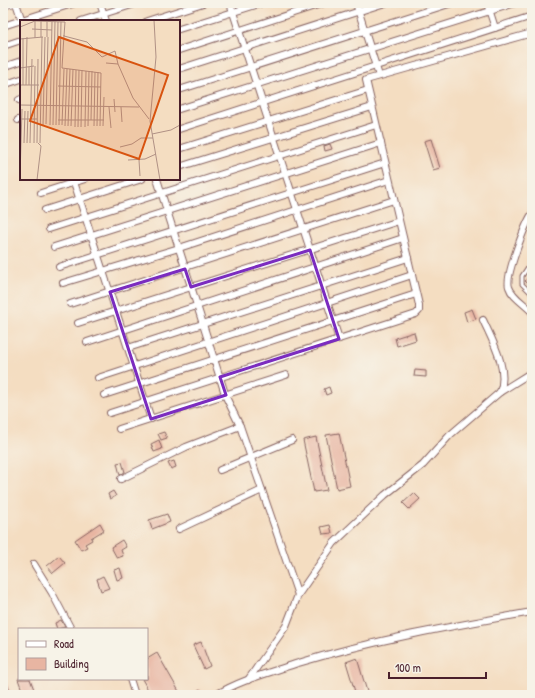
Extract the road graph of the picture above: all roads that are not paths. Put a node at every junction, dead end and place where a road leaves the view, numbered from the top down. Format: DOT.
graph roads {
  1 [pos="15,3"];
  2 [pos="75,3"];
  3 [pos="100,3"];
  4 [pos="138,3"];
  5 [pos="203,3"];
  6 [pos="230,3"];
  7 [pos="262,3"];
  8 [pos="324,3"];
  9 [pos="356,3"];
  10 [pos="386,3"];
  11 [pos="452,3"];
  12 [pos="487,3"];
  13 [pos="515,3"];
  14 [pos="3,6"];
  15 [pos="490,11"];
  16 [pos="233,12"];
  17 [pos="359,12"];
  18 [pos="104,14"];
  19 [pos="532,16"];
  20 [pos="22,20"];
  21 [pos="25,20"];
  22 [pos="84,20"];
  23 [pos="106,20"];
  24 [pos="150,20"];
  25 [pos="20,22"];
  26 [pos="3,26"];
  27 [pos="495,28"];
  28 [pos="180,29"];
  29 [pos="239,31"];
  30 [pos="365,31"];
  31 [pos="532,32"];
  32 [pos="20,40"];
  33 [pos="3,46"];
  34 [pos="244,48"];
  35 [pos="370,49"];
  36 [pos="180,50"];
  37 [pos="20,61"];
  38 [pos="376,66"];
  39 [pos="3,67"];
  40 [pos="251,67"];
  41 [pos="180,69"];
  42 [pos="379,76"];
  43 [pos="20,79"];
  44 [pos="3,85"];
  45 [pos="256,85"];
  46 [pos="180,90"];
  47 [pos="368,90"];
  48 [pos="262,102"];
  49 [pos="372,107"];
  50 [pos="180,109"];
  51 [pos="268,122"];
  52 [pos="376,126"];
  53 [pos="180,129"];
  54 [pos="273,137"];
  55 [pos="381,143"];
  56 [pos="180,150"];
  57 [pos="280,156"];
  58 [pos="385,163"];
  59 [pos="180,167"];
  60 [pos="285,173"];
  61 [pos="139,180"];
  62 [pos="156,180"];
  63 [pos="389,180"];
  64 [pos="74,181"];
  65 [pos="291,192"];
  66 [pos="41,193"];
  67 [pos="161,193"];
  68 [pos="80,199"];
  69 [pos="394,200"];
  70 [pos="297,209"];
  71 [pos="45,210"];
  72 [pos="167,212"];
  73 [pos="532,214"];
  74 [pos="86,217"];
  75 [pos="399,221"];
  76 [pos="49,228"];
  77 [pos="173,229"];
  78 [pos="304,230"];
  79 [pos="91,235"];
  80 [pos="403,238"];
  81 [pos="54,247"];
  82 [pos="178,248"];
  83 [pos="310,250"];
  84 [pos="98,254"];
  85 [pos="408,258"];
  86 [pos="532,262"];
  87 [pos="59,267"];
  88 [pos="315,267"];
  89 [pos="185,268"];
  90 [pos="103,271"];
  91 [pos="412,275"];
  92 [pos="63,284"];
  93 [pos="322,286"];
  94 [pos="191,287"];
  95 [pos="110,292"];
  96 [pos="416,294"];
  97 [pos="532,294"];
  98 [pos="327,303"];
  99 [pos="70,304"];
  100 [pos="197,306"];
  101 [pos="116,311"];
  102 [pos="532,312"];
  103 [pos="483,320"];
  104 [pos="333,321"];
  105 [pos="78,323"];
  106 [pos="203,324"];
  107 [pos="122,330"];
  108 [pos="339,339"];
  109 [pos="87,342"];
  110 [pos="209,342"];
  111 [pos="128,348"];
  112 [pos="214,359"];
  113 [pos="134,366"];
  114 [pos="532,372"];
  115 [pos="286,375"];
  116 [pos="220,377"];
  117 [pos="98,378"];
  118 [pos="140,384"];
  119 [pos="500,392"];
  120 [pos="104,395"];
  121 [pos="226,395"];
  122 [pos="145,401"];
  123 [pos="110,413"];
  124 [pos="152,419"];
  125 [pos="240,426"];
  126 [pos="119,429"];
  127 [pos="292,440"];
  128 [pos="251,457"];
  129 [pos="220,470"];
  130 [pos="121,479"];
  131 [pos="262,490"];
  132 [pos="179,529"];
  133 [pos="34,564"];
  134 [pos="298,595"];
  135 [pos="532,612"];
  136 [pos="70,628"];
  137 [pos="130,680"];
  138 [pos="248,680"];
  139 [pos="135,695"];
  140 [pos="216,695"];
  1 -- 14 [label="street"];
  1 -- 20 [label="street"];
  2 -- 21 [label="street"];
  3 -- 18 [label="street"];
  4 -- 18 [label="street"];
  5 -- 24 [label="street"];
  6 -- 16 [label="street"];
  7 -- 16 [label="street"];
  8 -- 29 [label="street"];
  9 -- 17 [label="street"];
  10 -- 17 [label="street"];
  11 -- 30 [label="street"];
  12 -- 15 [label="street"];
  13 -- 15 [label="street"];
  15 -- 27 [label="street"];
  15 -- 35 [label="street"];
  16 -- 28 [label="street"];
  16 -- 29 [label="street"];
  17 -- 30 [label="street"];
  17 -- 34 [label="street"];
  18 -- 22 [label="street"];
  18 -- 23 [label="street"];
  19 -- 27 [label="street"];
  25 -- 26 [label="street"];
  27 -- 38 [label="street"];
  29 -- 34 [label="street"];
  29 -- 36 [label="street"];
  30 -- 35 [label="street"];
  30 -- 40 [label="street"];
  31 -- 42 [label="street"];
  32 -- 33 [label="street"];
  34 -- 40 [label="street"];
  34 -- 41 [label="street"];
  35 -- 38 [label="street"];
  35 -- 45 [label="street"];
  37 -- 39 [label="street"];
  38 -- 42 [label="street"];
  38 -- 48 [label="street"];
  40 -- 45 [label="street"];
  40 -- 46 [label="street"];
  42 -- 47 [label="street"];
  43 -- 44 [label="street"];
  45 -- 48 [label="street"];
  45 -- 50 [label="street"];
  47 -- 49 [label="street"];
  47 -- 51 [label="street"];
  48 -- 51 [label="street"];
  48 -- 53 [label="street"];
  49 -- 52 [label="street"];
  49 -- 54 [label="street"];
  51 -- 54 [label="street"];
  51 -- 56 [label="street"];
  52 -- 55 [label="street"];
  52 -- 57 [label="street"];
  54 -- 57 [label="street"];
  54 -- 59 [label="street"];
  55 -- 58 [label="street"];
  55 -- 60 [label="street"];
  57 -- 60 [label="street"];
  57 -- 67 [label="street"];
  58 -- 63 [label="street"];
  58 -- 65 [label="street"];
  60 -- 65 [label="street"];
  60 -- 72 [label="street"];
  61 -- 68 [label="street"];
  62 -- 67 [label="street"];
  63 -- 69 [label="street"];
  63 -- 70 [label="street"];
  64 -- 66 [label="street"];
  64 -- 68 [label="street"];
  65 -- 70 [label="street"];
  65 -- 77 [label="street"];
  67 -- 72 [label="street"];
  67 -- 74 [label="street"];
  68 -- 71 [label="street"];
  68 -- 74 [label="street"];
  69 -- 75 [label="street"];
  69 -- 78 [label="street"];
  70 -- 78 [label="street"];
  70 -- 82 [label="street"];
  72 -- 77 [label="street"];
  72 -- 79 [label="street"];
  73 -- 102 [label="street"];
  74 -- 76 [label="street"];
  74 -- 79 [label="street"];
  75 -- 80 [label="street"];
  75 -- 83 [label="street"];
  77 -- 82 [label="street"];
  77 -- 84 [label="street"];
  78 -- 83 [label="street"];
  78 -- 89 [label="street"];
  79 -- 81 [label="street"];
  79 -- 84 [label="street"];
  80 -- 85 [label="street"];
  80 -- 88 [label="street"];
  82 -- 89 [label="street"];
  82 -- 90 [label="street"];
  83 -- 88 [label="street"];
  83 -- 94 [label="street"];
  84 -- 87 [label="street"];
  84 -- 90 [label="street"];
  85 -- 91 [label="street"];
  85 -- 93 [label="street"];
  86 -- 97 [label="lane"];
  88 -- 93 [label="street"];
  88 -- 100 [label="street"];
  89 -- 94 [label="street"];
  89 -- 95 [label="street"];
  90 -- 92 [label="street"];
  90 -- 95 [label="street"];
  91 -- 96 [label="street"];
  91 -- 98 [label="street"];
  93 -- 98 [label="street"];
  93 -- 106 [label="street"];
  94 -- 100 [label="street"];
  94 -- 101 [label="street"];
  95 -- 99 [label="street"];
  95 -- 101 [label="street"];
  96 -- 104 [label="street"];
  96 -- 108 [label="street"];
  98 -- 104 [label="street"];
  98 -- 110 [label="street"];
  100 -- 106 [label="street"];
  100 -- 107 [label="street"];
  101 -- 105 [label="street"];
  101 -- 107 [label="street"];
  103 -- 119 [label="street"];
  104 -- 108 [label="street"];
  104 -- 112 [label="street"];
  106 -- 110 [label="street"];
  106 -- 111 [label="street"];
  107 -- 109 [label="street"];
  107 -- 111 [label="street"];
  108 -- 116 [label="street"];
  110 -- 112 [label="street"];
  110 -- 113 [label="street"];
  111 -- 113 [label="street"];
  112 -- 116 [label="street"];
  112 -- 118 [label="street"];
  113 -- 117 [label="street"];
  113 -- 118 [label="street"];
  114 -- 119 [label="street"];
  115 -- 121 [label="street"];
  116 -- 121 [label="street"];
  116 -- 122 [label="street"];
  118 -- 120 [label="street"];
  118 -- 122 [label="street"];
  119 -- 134 [label="street"];
  121 -- 124 [label="street"];
  121 -- 125 [label="street"];
  122 -- 123 [label="street"];
  122 -- 124 [label="street"];
  124 -- 126 [label="street"];
  125 -- 128 [label="street"];
  125 -- 130 [label="street"];
  127 -- 128 [label="street"];
  128 -- 129 [label="street"];
  128 -- 131 [label="street"];
  131 -- 132 [label="street"];
  131 -- 134 [label="street"];
  133 -- 136 [label="street"];
  134 -- 138 [label="street"];
  135 -- 138 [label="street"];
  137 -- 139 [label="street"];
  138 -- 140 [label="street"];
}
